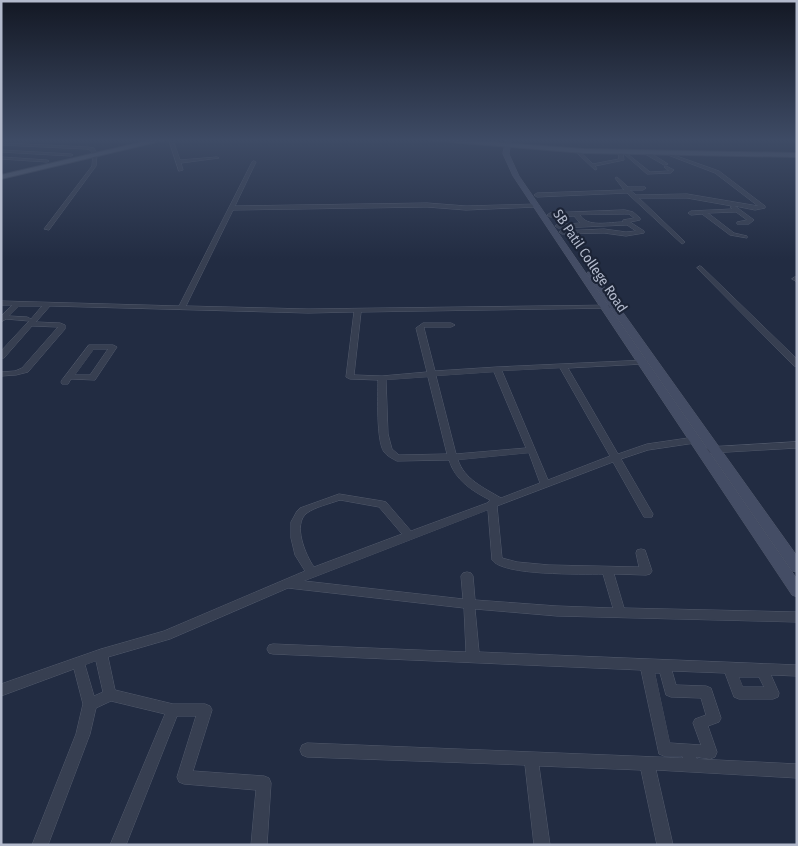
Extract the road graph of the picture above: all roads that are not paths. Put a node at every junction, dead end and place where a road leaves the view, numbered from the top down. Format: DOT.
graph roads {
  1 [pos="84,179"];
  2 [pos="246,179"];
  3 [pos="519,179"];
  4 [pos="618,179"];
  5 [pos="727,179"];
  6 [pos="643,188"];
  7 [pos="627,190"];
  8 [pos="635,197"];
  9 [pos="536,200"];
  10 [pos="726,203"];
  11 [pos="232,208"];
  12 [pos="737,210"];
  13 [pos="703,212"];
  14 [pos="691,213"];
  15 [pos="550,214"];
  16 [pos="576,214"];
  17 [pos="739,223"];
  18 [pos="47,229"];
  19 [pos="560,229"];
  20 [pos="746,237"];
  21 [pos="682,242"];
  22 [pos="700,268"];
  23 [pos="1,304"];
  24 [pos="14,304"];
  25 [pos="44,304"];
  26 [pos="609,306"];
  27 [pos="182,307"];
  28 [pos="358,311"];
  29 [pos="1,313"];
  30 [pos="5,319"];
  31 [pos="28,322"];
  32 [pos="451,325"];
  33 [pos="1,348"];
  34 [pos="1,356"];
  35 [pos="643,362"];
  36 [pos="797,364"];
  37 [pos="563,367"];
  38 [pos="497,369"];
  39 [pos="1,374"];
  40 [pos="431,374"];
  41 [pos="382,378"];
  42 [pos="67,380"];
  43 [pos="695,440"];
  44 [pos="797,445"];
  45 [pos="532,450"];
  46 [pos="708,450"];
  47 [pos="453,457"];
  48 [pos="615,458"];
  49 [pos="545,483"];
  50 [pos="495,502"];
  51 [pos="648,514"];
  52 [pos="409,535"];
  53 [pos="641,553"];
  54 [pos="797,567"];
  55 [pos="608,570"];
  56 [pos="312,573"];
  57 [pos="466,576"];
  58 [pos="286,584"];
  59 [pos="797,591"];
  60 [pos="468,604"];
  61 [pos="620,613"];
  62 [pos="797,617"];
  63 [pos="273,649"];
  64 [pos="101,654"];
  65 [pos="473,657"];
  66 [pos="78,662"];
  67 [pos="647,666"];
  68 [pos="665,667"];
  69 [pos="797,671"];
  70 [pos="1,690"];
  71 [pos="110,696"];
  72 [pos="90,704"];
  73 [pos="173,710"];
  74 [pos="307,750"];
  75 [pos="687,750"];
  76 [pos="531,759"];
  77 [pos="646,763"];
  78 [pos="692,765"];
  79 [pos="797,771"];
  80 [pos="40,845"];
  81 [pos="118,845"];
  82 [pos="259,845"];
  83 [pos="542,845"];
  84 [pos="665,845"];
  1 -- 18 [label="street"];
  2 -- 11 [label="street"];
  3 -- 9 [label="street, SB Patil College Road"];
  4 -- 7 [label="street"];
  5 -- 10 [label="street"];
  6 -- 7 [label="street"];
  7 -- 8 [label="street"];
  7 -- 9 [label="street"];
  8 -- 10 [label="street"];
  8 -- 21 [label="street"];
  9 -- 11 [label="street"];
  9 -- 15 [label="street, SB Patil College Road"];
  9 -- 26 [label="street, SB Patil College Road"];
  10 -- 12 [label="street"];
  11 -- 27 [label="street"];
  12 -- 13 [label="street"];
  12 -- 17 [label="street"];
  13 -- 14 [label="street"];
  13 -- 20 [label="street"];
  15 -- 16 [label="street"];
  15 -- 19 [label="street, SB Patil College Road"];
  16 -- 16 [label="street"];
  19 -- 19 [label="street"];
  19 -- 26 [label="street, SB Patil College Road"];
  22 -- 36 [label="street"];
  23 -- 24 [label="street"];
  24 -- 25 [label="street"];
  24 -- 29 [label="street"];
  24 -- 30 [label="street"];
  25 -- 27 [label="street"];
  25 -- 31 [label="street"];
  26 -- 28 [label="street"];
  26 -- 35 [label="street, SB Patil College Road"];
  26 -- 46 [label="street, SB Patil College Road"];
  27 -- 28 [label="street"];
  28 -- 41 [label="street"];
  30 -- 31 [label="street"];
  31 -- 33 [label="street"];
  31 -- 34 [label="street"];
  31 -- 39 [label="street"];
  32 -- 40 [label="street"];
  35 -- 37 [label="street"];
  35 -- 43 [label="street, SB Patil College Road"];
  37 -- 38 [label="street"];
  37 -- 48 [label="street"];
  38 -- 40 [label="street"];
  38 -- 45 [label="street"];
  40 -- 41 [label="street"];
  40 -- 47 [label="street"];
  41 -- 47 [label="street"];
  42 -- 42 [label="street"];
  43 -- 46 [label="street, SB Patil College Road"];
  43 -- 48 [label="street"];
  44 -- 46 [label="street"];
  45 -- 47 [label="street"];
  45 -- 49 [label="street"];
  46 -- 54 [label="street, SB Patil College Road"];
  46 -- 59 [label="street, SB Patil College Road"];
  47 -- 50 [label="street"];
  48 -- 49 [label="street"];
  48 -- 51 [label="street"];
  49 -- 50 [label="street"];
  50 -- 52 [label="street"];
  50 -- 55 [label="street"];
  52 -- 56 [label="street"];
  52 -- 56 [label="street"];
  53 -- 55 [label="street"];
  55 -- 61 [label="street"];
  56 -- 58 [label="street"];
  57 -- 60 [label="street"];
  58 -- 60 [label="street"];
  58 -- 64 [label="street"];
  60 -- 61 [label="street"];
  60 -- 65 [label="street"];
  61 -- 62 [label="street"];
  63 -- 65 [label="street"];
  64 -- 66 [label="street"];
  64 -- 71 [label="street"];
  65 -- 67 [label="street"];
  66 -- 70 [label="street"];
  66 -- 72 [label="street"];
  67 -- 68 [label="street"];
  67 -- 75 [label="street"];
  68 -- 69 [label="street"];
  68 -- 75 [label="street"];
  71 -- 72 [label="street"];
  71 -- 73 [label="street"];
  72 -- 80 [label="street"];
  73 -- 81 [label="street"];
  73 -- 82 [label="street"];
  74 -- 76 [label="street"];
  75 -- 78 [label="street"];
  76 -- 77 [label="street"];
  76 -- 83 [label="street"];
  77 -- 78 [label="street"];
  77 -- 84 [label="street"];
  78 -- 79 [label="street"];
}
